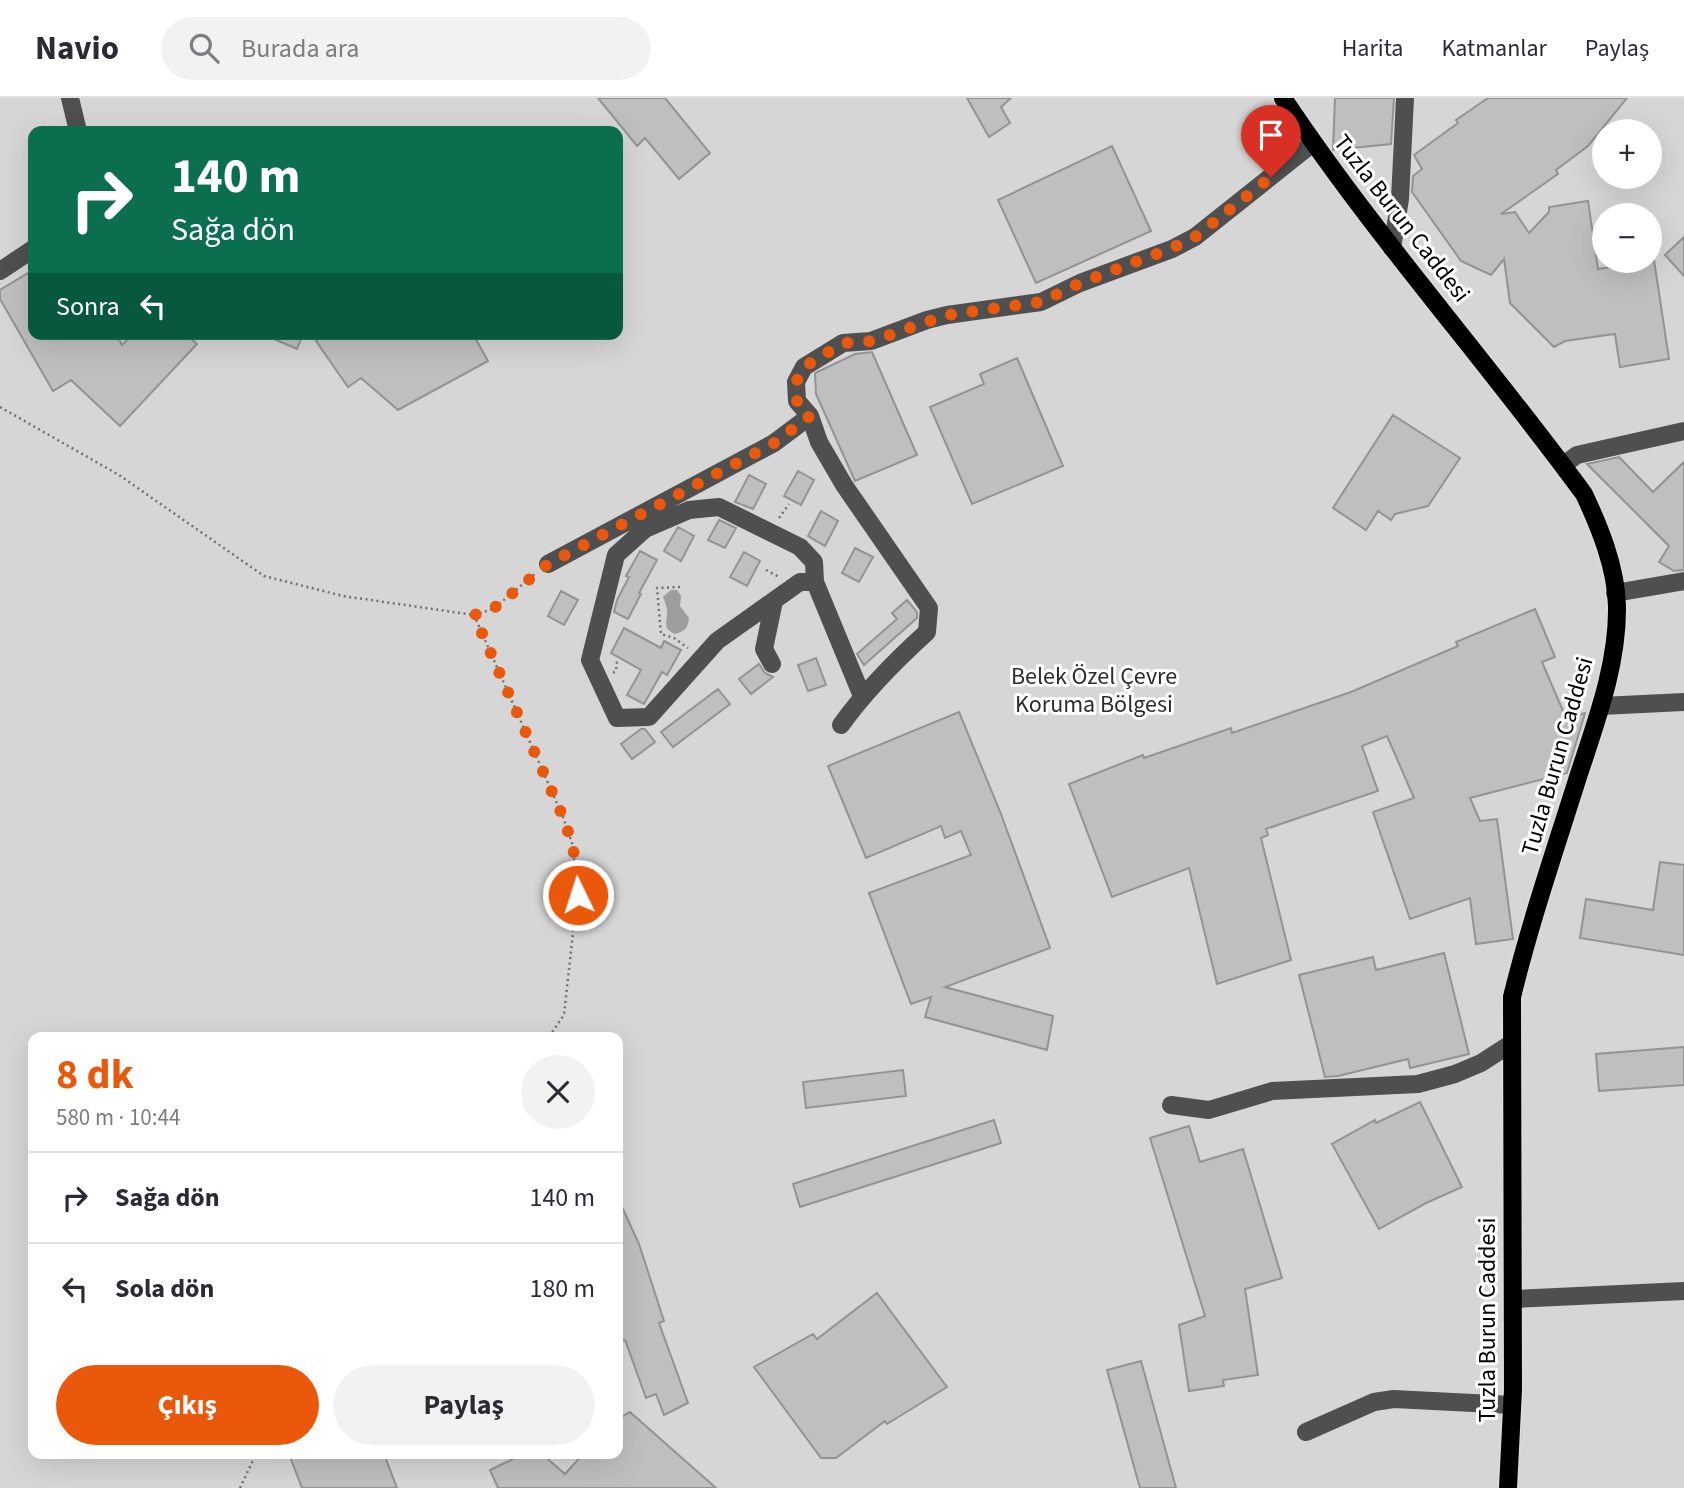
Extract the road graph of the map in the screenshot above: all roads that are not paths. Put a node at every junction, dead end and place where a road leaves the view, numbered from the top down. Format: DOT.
graph roads {
  1 [pos="70,98"];
  2 [pos="1283,98"];
  3 [pos="1405,98"];
  4 [pos="77,126"];
  5 [pos="1313,143"];
  6 [pos="1392,248"];
  7 [pos="28,252"];
  8 [pos="0,271"];
  9 [pos="810,416"];
  10 [pos="1684,431"];
  11 [pos="1563,465"];
  12 [pos="548,564"];
  13 [pos="1684,581"];
  14 [pos="815,582"];
  15 [pos="1615,593"];
  16 [pos="774,601"];
  17 [pos="772,664"];
  18 [pos="862,696"];
  19 [pos="1684,702"];
  20 [pos="1601,706"];
  21 [pos="841,726"];
  22 [pos="1512,1043"];
  23 [pos="1171,1105"];
  24 [pos="1684,1291"];
  25 [pos="1513,1298"];
  26 [pos="1512,1405"];
  27 [pos="1306,1432"];
  28 [pos="1508,1488"];
  1 -- 4 [label="street"];
  2 -- 5 [label="main road, Tuzla Burun Caddesi"];
  3 -- 6 [label="street"];
  5 -- 6 [label="main road, Tuzla Burun Caddesi"];
  5 -- 9 [label="street"];
  6 -- 11 [label="main road, Tuzla Burun Caddesi"];
  7 -- 8 [label="street"];
  9 -- 12 [label="street"];
  9 -- 18 [label="street"];
  10 -- 11 [label="street"];
  11 -- 15 [label="main road, Tuzla Burun Caddesi"];
  13 -- 15 [label="street"];
  14 -- 16 [label="street"];
  14 -- 16 [label="street"];
  14 -- 18 [label="street"];
  15 -- 20 [label="main road, Tuzla Burun Caddesi"];
  16 -- 17 [label="street"];
  18 -- 21 [label="street"];
  19 -- 20 [label="street"];
  20 -- 22 [label="main road, Tuzla Burun Caddesi"];
  22 -- 23 [label="street"];
  22 -- 25 [label="main road, Tuzla Burun Caddesi"];
  24 -- 25 [label="street"];
  25 -- 26 [label="main road, Tuzla Burun Caddesi"];
  26 -- 27 [label="street"];
  26 -- 28 [label="main road, Tuzla Burun Caddesi"];
}
